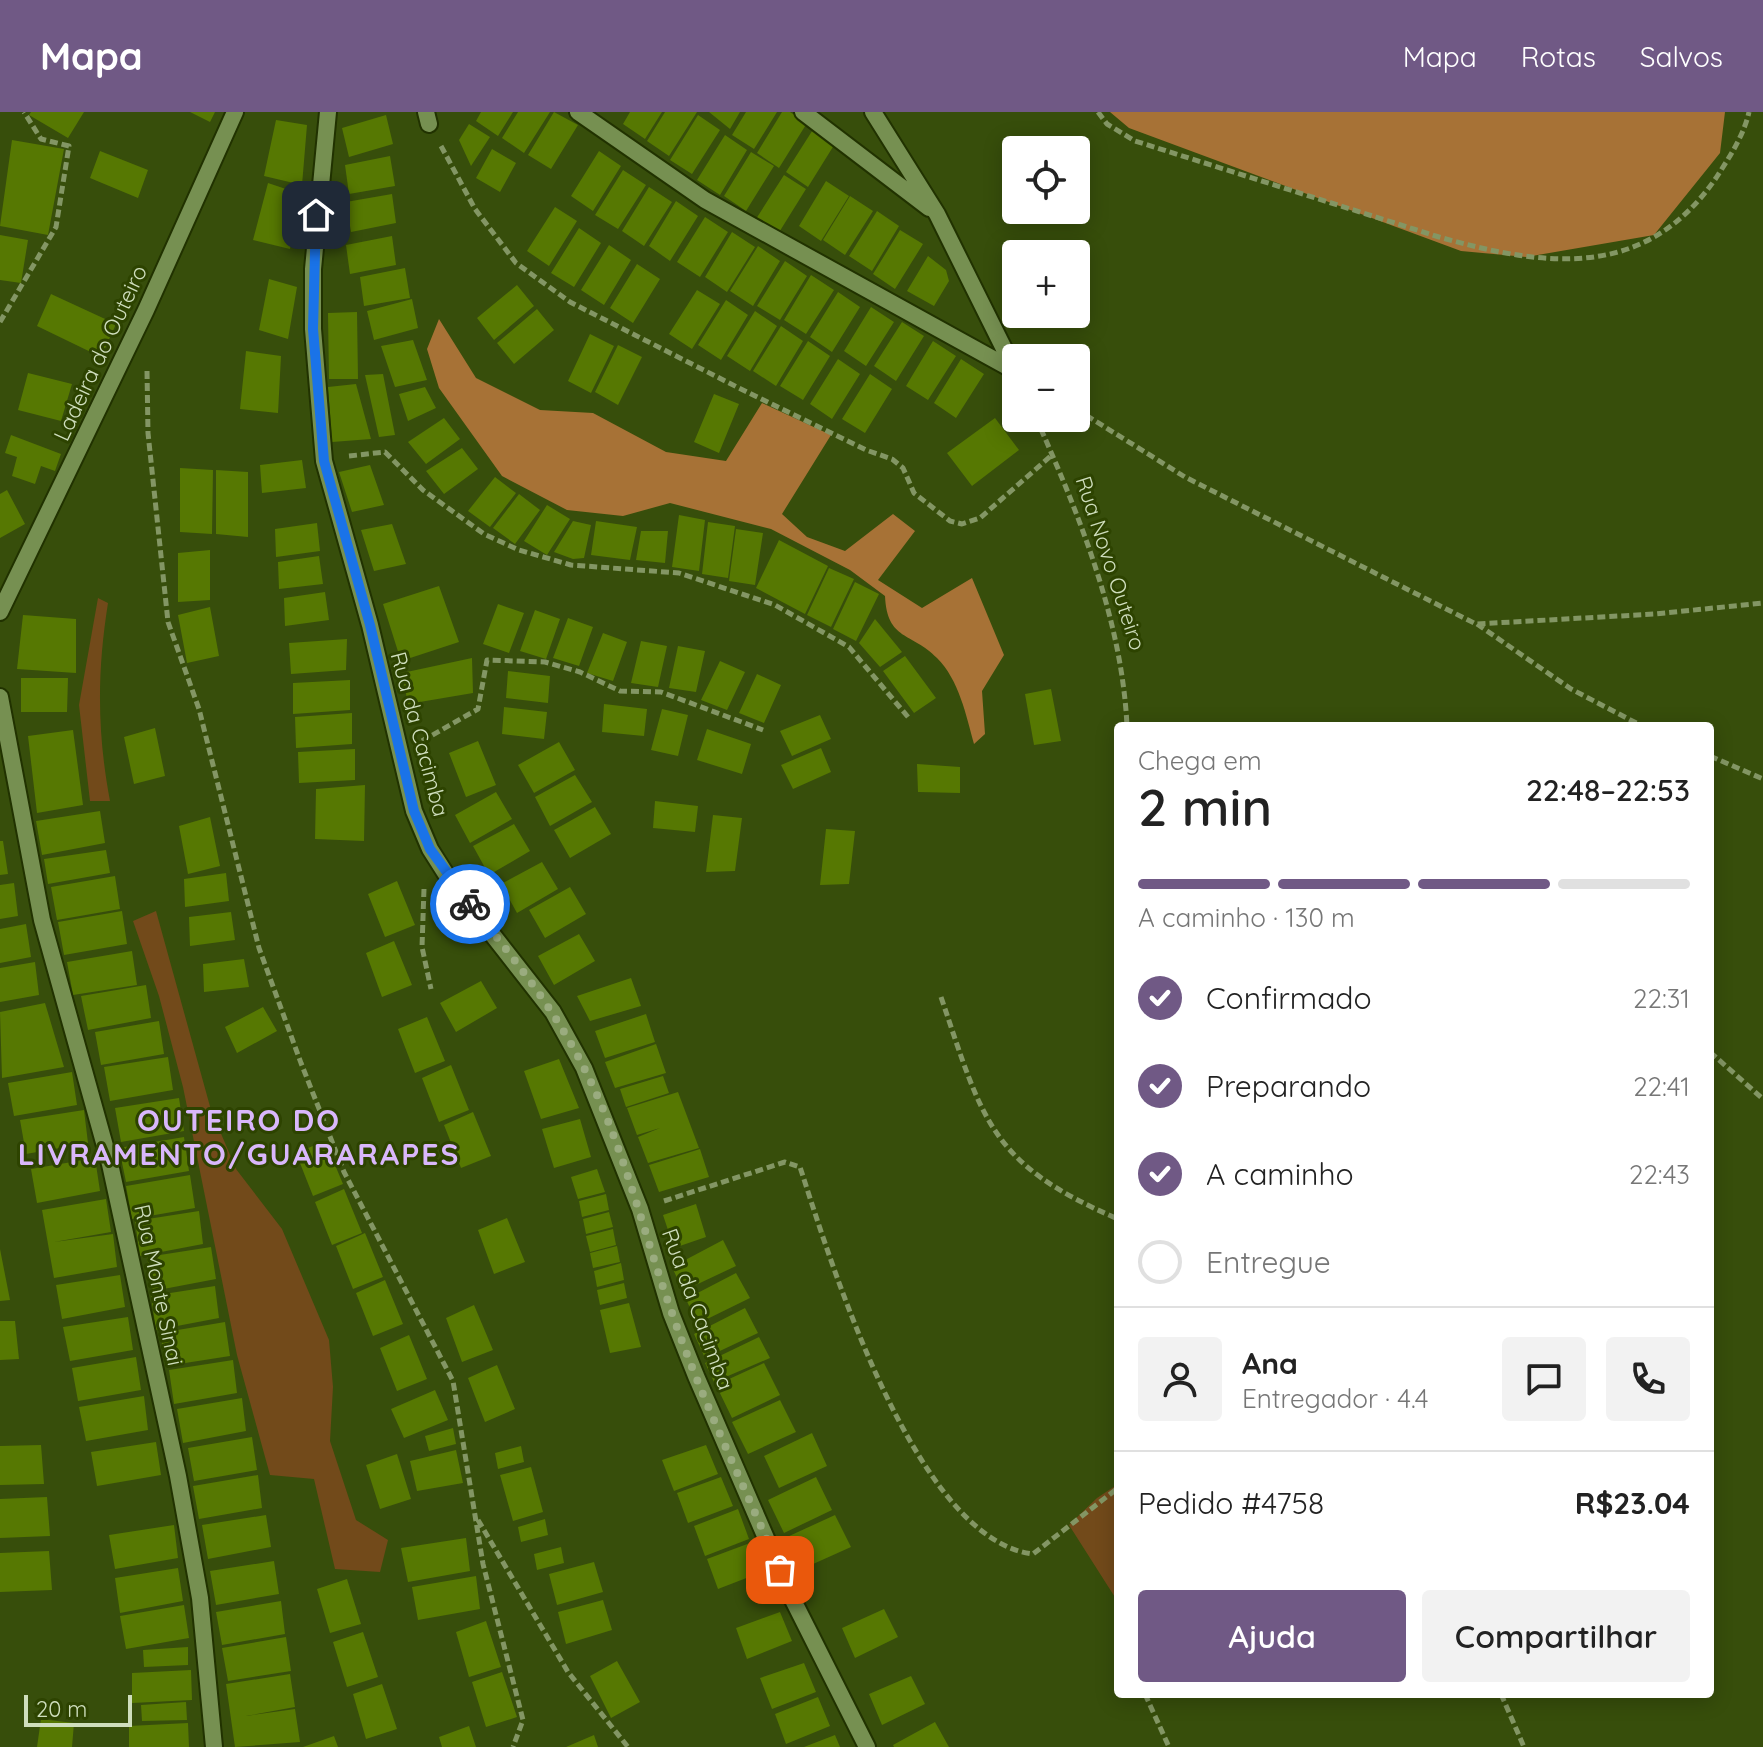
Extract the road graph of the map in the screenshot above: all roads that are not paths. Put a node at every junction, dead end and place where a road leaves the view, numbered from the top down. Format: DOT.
graph roads {
  1 [pos="235,112"];
  2 [pos="328,112"];
  3 [pos="578,112"];
  4 [pos="803,112"];
  5 [pos="873,112"];
  6 [pos="937,214"];
  7 [pos="1002,345"];
  8 [pos="1002,364"];
  9 [pos="0,612"];
  10 [pos="0,697"];
  11 [pos="7,773"];
  12 [pos="214,1747"];
  13 [pos="867,1747"];
  1 -- 9 [label="street, Ladeira do Outeiro"];
  2 -- 13 [label="street, Rua da Cacimba"];
  3 -- 8 [label="street"];
  4 -- 6 [label="street"];
  5 -- 6 [label="street"];
  6 -- 7 [label="street"];
  10 -- 11 [label="street, Rua Monte Sinai"];
  11 -- 12 [label="street, Rua Monte Sinai"];
}
